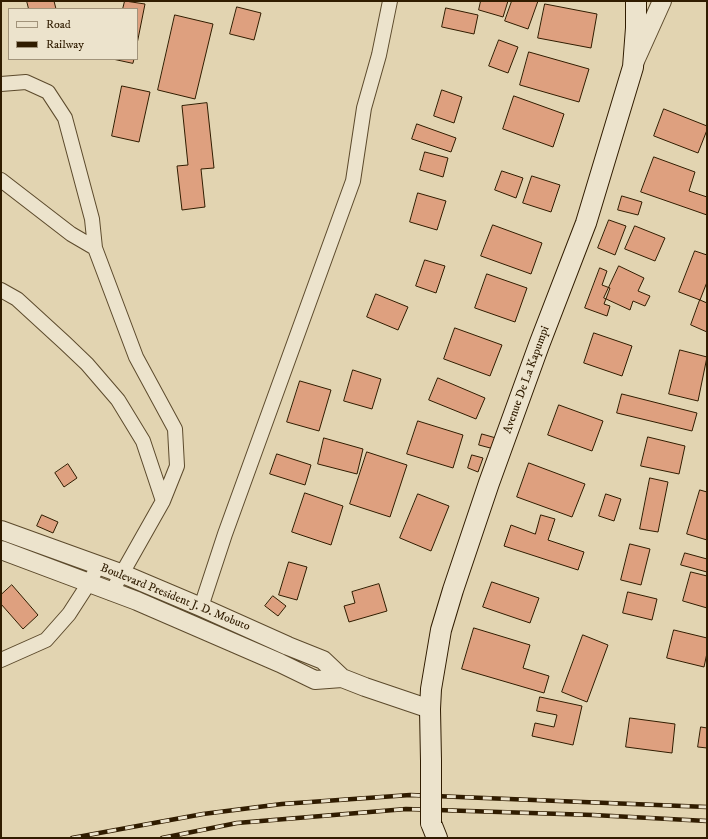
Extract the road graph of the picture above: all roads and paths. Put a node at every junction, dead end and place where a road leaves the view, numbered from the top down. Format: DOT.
graph roads {
  1 [pos="390,1"];
  2 [pos="636,1"];
  3 [pos="662,1"];
  4 [pos="633,68"];
  5 [pos="1,84"];
  6 [pos="1,180"];
  7 [pos="95,248"];
  8 [pos="1,290"];
  9 [pos="163,501"];
  10 [pos="1,530"];
  11 [pos="1,550"];
  12 [pos="98,566"];
  13 [pos="123,574"];
  14 [pos="90,583"];
  15 [pos="111,592"];
  16 [pos="201,607"];
  17 [pos="1,660"];
  18 [pos="342,678"];
  19 [pos="430,708"];
  20 [pos="434,830"];
  1 -- 16 [label="street"];
  2 -- 4 [label="main road, Avenue De La Kapumpi"];
  3 -- 4 [label="street"];
  4 -- 19 [label="main road, Avenue De La Kapumpi"];
  5 -- 7 [label="street"];
  6 -- 7 [label="street"];
  7 -- 9 [label="street"];
  8 -- 9 [label="street"];
  9 -- 13 [label="street"];
  10 -- 12 [label="street, Boulevard President J. D. Mobuto"];
  11 -- 14 [label="street, Boulevard President J. D. Mobuto"];
  12 -- 13 [label="street, Boulevard President J. D. Mobuto"];
  12 -- 14 [label="street"];
  13 -- 15 [label="street"];
  13 -- 16 [label="street, Boulevard President J. D. Mobuto"];
  14 -- 15 [label="street, Boulevard President J. D. Mobuto"];
  14 -- 17 [label="street"];
  15 -- 18 [label="street, Boulevard President J. D. Mobuto"];
  16 -- 18 [label="street, Boulevard President J. D. Mobuto"];
  18 -- 19 [label="street, Boulevard President J. D. Mobuto"];
  19 -- 20 [label="main road, Avenue De La Kapumpi, bridge"];
}
